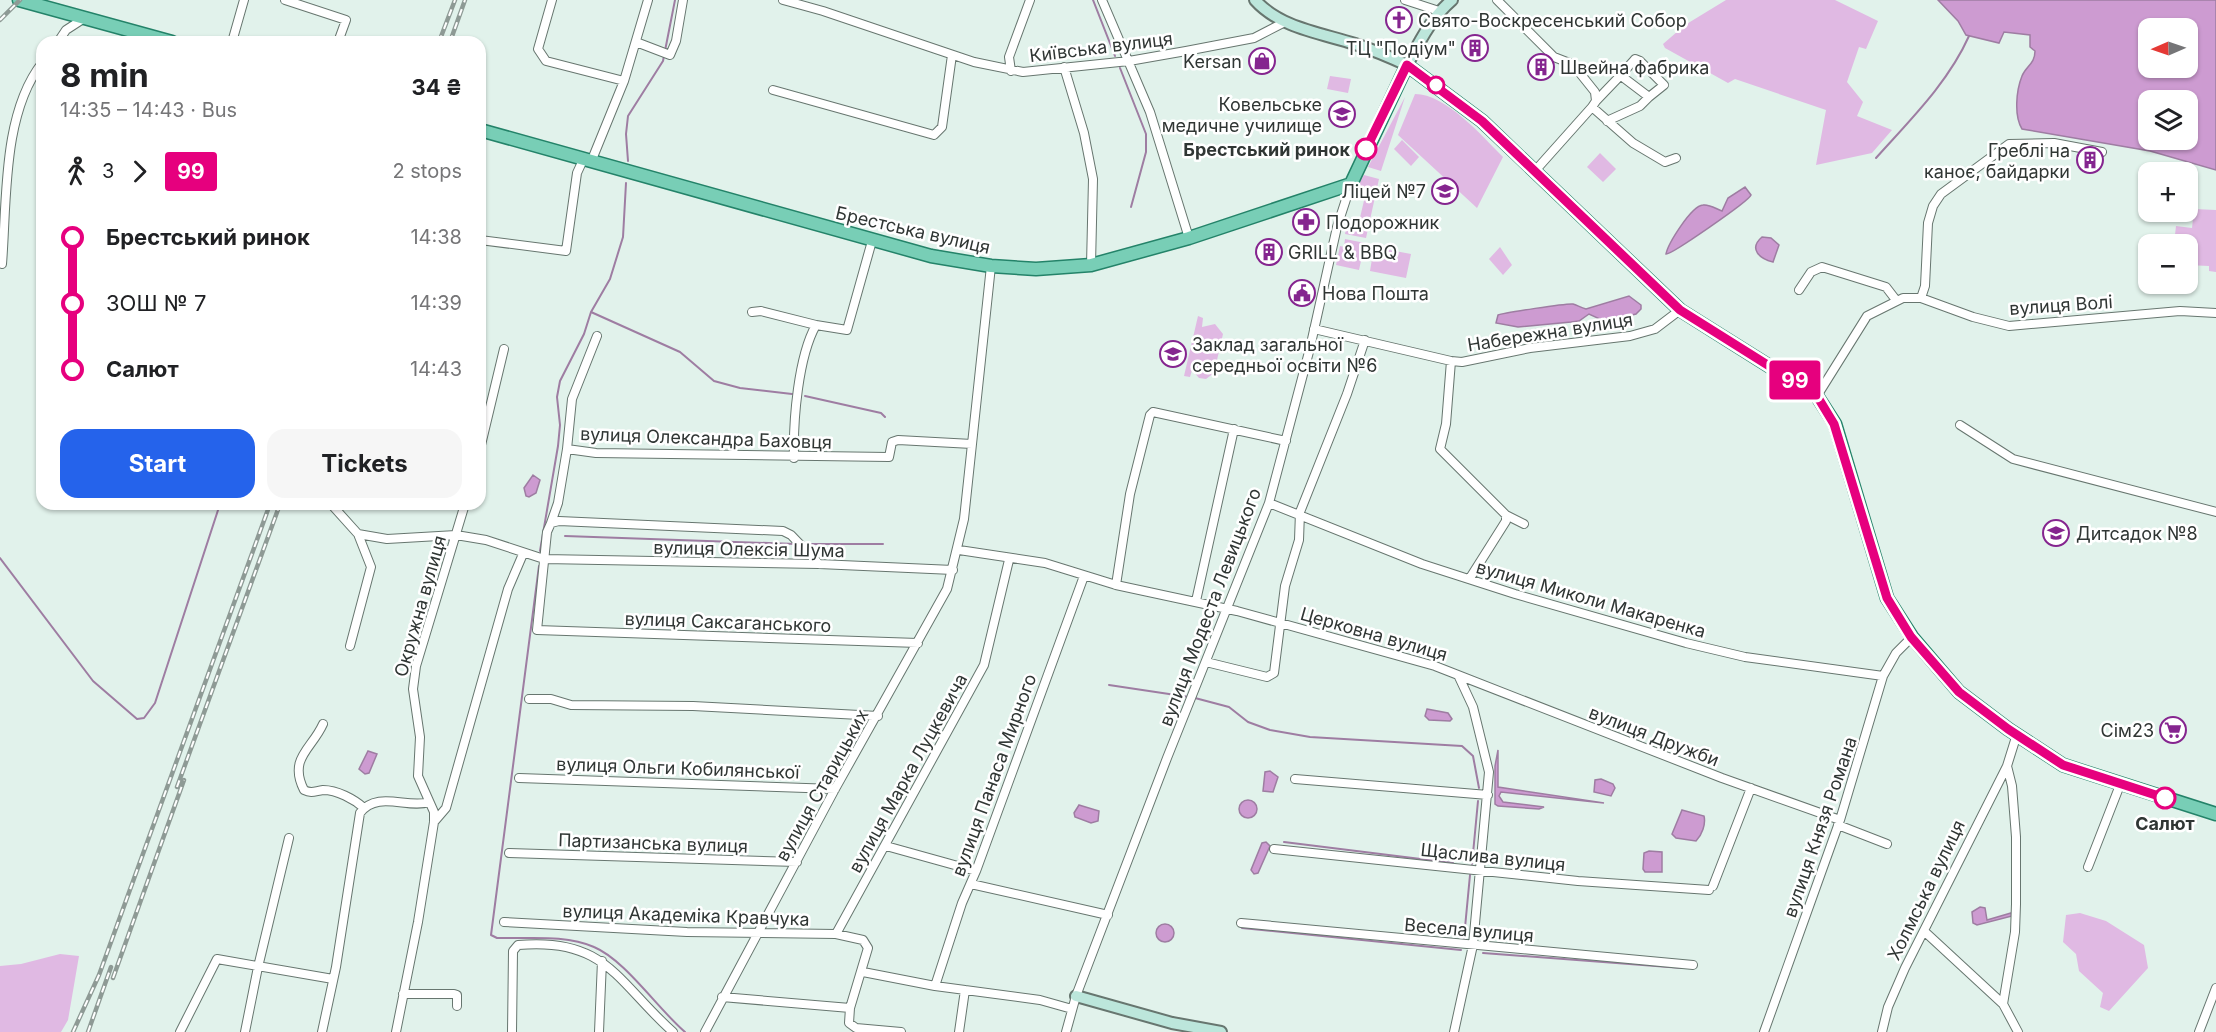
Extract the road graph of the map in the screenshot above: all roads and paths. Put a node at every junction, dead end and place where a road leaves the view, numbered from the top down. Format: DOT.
graph roads {
  1 [pos="19,0"];
  2 [pos="244,0"];
  3 [pos="285,0"];
  4 [pos="552,0"];
  5 [pos="648,0"];
  6 [pos="683,0"];
  7 [pos="783,0"];
  8 [pos="1030,0"];
  9 [pos="1102,0"];
  10 [pos="1255,0"];
  11 [pos="1405,0"];
  12 [pos="1452,0"];
  13 [pos="1497,0"];
  14 [pos="1439,11"];
  15 [pos="83,19"];
  16 [pos="1285,22"];
  17 [pos="62,36"];
  18 [pos="149,36"];
  19 [pos="234,36"];
  20 [pos="340,36"];
  21 [pos="636,42"];
  22 [pos="952,55"];
  23 [pos="1129,61"];
  24 [pos="1407,65"];
  25 [pos="1064,67"];
  26 [pos="1011,70"];
  27 [pos="36,71"];
  28 [pos="1620,75"];
  29 [pos="624,81"];
  30 [pos="773,90"];
  31 [pos="1649,97"];
  32 [pos="1594,104"];
  33 [pos="1607,121"];
  34 [pos="486,132"];
  35 [pos="2102,152"];
  36 [pos="1676,159"];
  37 [pos="587,161"];
  38 [pos="1534,172"];
  39 [pos="1351,184"];
  40 [pos="1189,238"];
  41 [pos="486,241"];
  42 [pos="872,241"];
  43 [pos="2,264"];
  44 [pos="1091,265"];
  45 [pos="991,266"];
  46 [pos="1799,290"];
  47 [pos="1921,298"];
  48 [pos="1896,300"];
  49 [pos="1680,310"];
  50 [pos="752,312"];
  51 [pos="2216,313"];
  52 [pos="816,325"];
  53 [pos="1314,329"];
  54 [pos="597,336"];
  55 [pos="1365,340"];
  56 [pos="504,349"];
  57 [pos="1451,361"];
  58 [pos="1817,396"];
  59 [pos="486,424"];
  60 [pos="1960,425"];
  61 [pos="1234,429"];
  62 [pos="1286,441"];
  63 [pos="972,444"];
  64 [pos="567,449"];
  65 [pos="794,458"];
  66 [pos="1269,503"];
  67 [pos="336,510"];
  68 [pos="463,510"];
  69 [pos="2216,512"];
  70 [pos="1300,515"];
  71 [pos="1506,515"];
  72 [pos="551,523"];
  73 [pos="1524,524"];
  74 [pos="358,534"];
  75 [pos="456,535"];
  76 [pos="958,550"];
  77 [pos="523,554"];
  78 [pos="544,560"];
  79 [pos="1010,560"];
  80 [pos="819,564"];
  81 [pos="953,570"];
  82 [pos="1084,576"];
  83 [pos="1470,578"];
  84 [pos="1116,585"];
  85 [pos="1196,601"];
  86 [pos="1227,609"];
  87 [pos="1280,623"];
  88 [pos="1911,637"];
  89 [pos="918,643"];
  90 [pos="350,646"];
  91 [pos="1206,662"];
  92 [pos="1884,676"];
  93 [pos="1459,677"];
  94 [pos="529,699"];
  95 [pos="878,716"];
  96 [pos="323,724"];
  97 [pos="2017,734"];
  98 [pos="2007,766"];
  99 [pos="519,778"];
  100 [pos="1295,779"];
  101 [pos="2120,784"];
  102 [pos="1751,788"];
  103 [pos="835,789"];
  104 [pos="1488,795"];
  105 [pos="429,802"];
  106 [pos="364,808"];
  107 [pos="2216,814"];
  108 [pos="434,822"];
  109 [pos="1839,823"];
  110 [pos="289,838"];
  111 [pos="1887,844"];
  112 [pos="886,846"];
  113 [pos="1274,849"];
  114 [pos="509,853"];
  115 [pos="796,862"];
  116 [pos="2088,867"];
  117 [pos="1481,870"];
  118 [pos="976,871"];
  119 [pos="970,884"];
  120 [pos="1108,915"];
  121 [pos="504,922"];
  122 [pos="1242,923"];
  123 [pos="1924,931"];
  124 [pos="756,934"];
  125 [pos="836,934"];
  126 [pos="1473,945"];
  127 [pos="602,961"];
  128 [pos="1693,964"];
  129 [pos="258,967"];
  130 [pos="862,972"];
  131 [pos="333,980"];
  132 [pos="935,986"];
  133 [pos="2216,988"];
  134 [pos="965,990"];
  135 [pos="403,994"];
  136 [pos="1076,996"];
  137 [pos="723,997"];
  138 [pos="2003,1004"];
  139 [pos="457,1006"];
  140 [pos="850,1008"];
  141 [pos="1072,1009"];
  142 [pos="180,1032"];
  143 [pos="246,1032"];
  144 [pos="322,1032"];
  145 [pos="396,1032"];
  146 [pos="512,1032"];
  147 [pos="599,1032"];
  148 [pos="673,1032"];
  149 [pos="705,1032"];
  150 [pos="897,1032"];
  151 [pos="901,1032"];
  152 [pos="959,1032"];
  153 [pos="1066,1032"];
  154 [pos="1221,1032"];
  155 [pos="1454,1032"];
  156 [pos="1764,1032"];
  157 [pos="1882,1032"];
  158 [pos="2018,1032"];
  159 [pos="2199,1032"];
  1 -- 15 [label="main road"];
  2 -- 19 [label="street"];
  3 -- 20 [label="street"];
  4 -- 29 [label="street"];
  5 -- 21 [label="street"];
  6 -- 21 [label="street"];
  7 -- 22 [label="street, Київська вулиця"];
  8 -- 26 [label="street"];
  9 -- 23 [label="street"];
  10 -- 16 [label="main road"];
  11 -- 14 [label="street"];
  12 -- 14 [label="main road"];
  13 -- 32 [label="street"];
  14 -- 24 [label="main road"];
  15 -- 17 [label="street"];
  15 -- 18 [label="main road"];
  16 -- 23 [label="street, Київська вулиця"];
  16 -- 24 [label="main road"];
  21 -- 29 [label="street"];
  22 -- 26 [label="street, Київська вулиця"];
  22 -- 30 [label="street"];
  23 -- 25 [label="street, Київська вулиця"];
  23 -- 40 [label="street"];
  24 -- 38 [label="main road"];
  24 -- 39 [label="main road"];
  25 -- 26 [label="street, Київська вулиця"];
  25 -- 44 [label="street"];
  27 -- 43 [label="street"];
  28 -- 31 [label="street"];
  28 -- 31 [label="street"];
  28 -- 32 [label="street"];
  29 -- 37 [label="street"];
  31 -- 33 [label="street"];
  32 -- 33 [label="street"];
  32 -- 38 [label="street"];
  33 -- 36 [label="street"];
  34 -- 37 [label="main road, Брестська вулиця"];
  35 -- 47 [label="street"];
  37 -- 41 [label="street"];
  37 -- 42 [label="main road, Брестська вулиця"];
  38 -- 49 [label="main road"];
  39 -- 40 [label="main road, Брестська вулиця"];
  39 -- 53 [label="street, вулиця Модеста Левицького"];
  40 -- 44 [label="main road, Брестська вулиця"];
  42 -- 45 [label="main road, Брестська вулиця"];
  42 -- 52 [label="street"];
  44 -- 45 [label="main road, Брестська вулиця"];
  45 -- 63 [label="street, вулиця Старицьких"];
  46 -- 48 [label="street"];
  47 -- 48 [label="street, вулиця Волі"];
  47 -- 51 [label="street, вулиця Волі"];
  48 -- 58 [label="street, вулиця Волі"];
  49 -- 57 [label="street, Набережна вулиця"];
  49 -- 58 [label="main road"];
  50 -- 52 [label="street"];
  52 -- 65 [label="street"];
  53 -- 55 [label="street, Набережна вулиця"];
  53 -- 62 [label="street, вулиця Модеста Левицького"];
  54 -- 64 [label="street, вулиця Олександра Баховця"];
  55 -- 57 [label="street, Набережна вулиця"];
  55 -- 70 [label="street, Церковна вулиця"];
  56 -- 59 [label="street"];
  57 -- 71 [label="street"];
  58 -- 88 [label="main road"];
  60 -- 69 [label="street"];
  61 -- 62 [label="street"];
  61 -- 84 [label="street"];
  61 -- 85 [label="street"];
  62 -- 66 [label="street, вулиця Модеста Левицького"];
  63 -- 65 [label="street, вулиця Олександра Баховця"];
  63 -- 76 [label="street, вулиця Старицьких"];
  64 -- 65 [label="street, вулиця Олександра Баховця"];
  64 -- 72 [label="street"];
  66 -- 70 [label="street, вулиця Миколи Макаренка"];
  66 -- 86 [label="street, вулиця Модеста Левицького"];
  67 -- 74 [label="street"];
  68 -- 75 [label="street, Окружна вулиця"];
  70 -- 83 [label="street, вулиця Миколи Макаренка"];
  70 -- 87 [label="street, Церковна вулиця"];
  71 -- 73 [label="street"];
  71 -- 83 [label="street"];
  72 -- 78 [label="street"];
  72 -- 80 [label="street"];
  74 -- 75 [label="street, вулиця Олексія Шума"];
  74 -- 90 [label="street"];
  75 -- 77 [label="street, вулиця Олексія Шума"];
  75 -- 105 [label="street, Окружна вулиця"];
  76 -- 79 [label="street"];
  76 -- 81 [label="street, вулиця Старицьких"];
  77 -- 78 [label="street, вулиця Олексія Шума"];
  77 -- 108 [label="street, Окружна вулиця"];
  78 -- 80 [label="street, вулиця Олексія Шума"];
  78 -- 89 [label="street, вулиця Саксаганського"];
  79 -- 82 [label="street, Церковна вулиця"];
  79 -- 112 [label="street, вулиця Марка Луцкевича"];
  80 -- 81 [label="street, вулиця Олексія Шума"];
  81 -- 89 [label="street, вулиця Старицьких"];
  82 -- 84 [label="street, Церковна вулиця"];
  82 -- 118 [label="street, вулиця Панаса Мирного"];
  83 -- 92 [label="street, вулиця Миколи Макаренка"];
  84 -- 85 [label="street, Церковна вулиця"];
  85 -- 86 [label="street, Церковна вулиця"];
  86 -- 87 [label="street, Церковна вулиця"];
  86 -- 91 [label="street, вулиця Модеста Левицького"];
  87 -- 91 [label="street, Церковна вулиця"];
  87 -- 93 [label="street, Церковна вулиця"];
  88 -- 92 [label="street, вулиця Князя Романа"];
  88 -- 97 [label="main road"];
  89 -- 95 [label="street, вулиця Старицьких"];
  91 -- 120 [label="street, вулиця Модеста Левицького"];
  92 -- 109 [label="street, вулиця Князя Романа"];
  93 -- 102 [label="street, вулиця Дружби"];
  93 -- 104 [label="street"];
  94 -- 95 [label="street"];
  95 -- 103 [label="street, вулиця Старицьких"];
  96 -- 106 [label="street"];
  97 -- 98 [label="street, Холмська вулиця"];
  97 -- 101 [label="main road"];
  98 -- 123 [label="street, Холмська вулиця"];
  98 -- 138 [label="street"];
  99 -- 103 [label="street, вулиця Ольги Кобилянської"];
  100 -- 104 [label="street"];
  101 -- 107 [label="main road"];
  101 -- 116 [label="street"];
  102 -- 109 [label="street, вулиця Дружби"];
  102 -- 117 [label="street, Щаслива вулиця"];
  103 -- 115 [label="street, вулиця Старицьких"];
  104 -- 117 [label="street"];
  105 -- 106 [label="street"];
  105 -- 108 [label="street, Окружна вулиця"];
  106 -- 131 [label="street"];
  108 -- 135 [label="street, Окружна вулиця"];
  109 -- 111 [label="street, вулиця Дружби"];
  109 -- 156 [label="street, вулиця Князя Романа"];
  110 -- 129 [label="street"];
  112 -- 118 [label="street"];
  112 -- 125 [label="street, вулиця Марка Луцкевича"];
  113 -- 117 [label="street, Щаслива вулиця"];
  114 -- 115 [label="street, Партизанська вулиця"];
  115 -- 124 [label="street, вулиця Старицьких"];
  117 -- 126 [label="street"];
  118 -- 119 [label="street, вулиця Панаса Мирного"];
  119 -- 120 [label="street"];
  119 -- 132 [label="street, вулиця Панаса Мирного"];
  120 -- 136 [label="street, вулиця Модеста Левицького"];
  121 -- 124 [label="street, вулиця Академіка Кравчука"];
  122 -- 126 [label="street, Весела вулиця"];
  123 -- 138 [label="street"];
  123 -- 157 [label="street, Холмська вулиця"];
  124 -- 125 [label="street, вулиця Академіка Кравчука"];
  124 -- 137 [label="street, вулиця Старицьких"];
  125 -- 130 [label="street, вулиця Академіка Кравчука"];
  126 -- 128 [label="street, Весела вулиця"];
  126 -- 155 [label="street"];
  127 -- 146 [label="street"];
  127 -- 147 [label="street"];
  127 -- 148 [label="street"];
  129 -- 131 [label="street"];
  129 -- 142 [label="street"];
  129 -- 143 [label="street"];
  130 -- 132 [label="street"];
  130 -- 140 [label="street"];
  131 -- 144 [label="street"];
  132 -- 134 [label="street"];
  133 -- 159 [label="street"];
  134 -- 141 [label="street"];
  134 -- 152 [label="street"];
  135 -- 139 [label="street"];
  135 -- 145 [label="street, Окружна вулиця"];
  136 -- 141 [label="street, вулиця Модеста Левицького"];
  136 -- 154 [label="main road"];
  137 -- 140 [label="street"];
  137 -- 149 [label="street, вулиця Старицьких"];
  138 -- 158 [label="street"];
  140 -- 150 [label="street"];
  141 -- 153 [label="street, вулиця Модеста Левицького"];
  150 -- 151 [label="street"];
}
